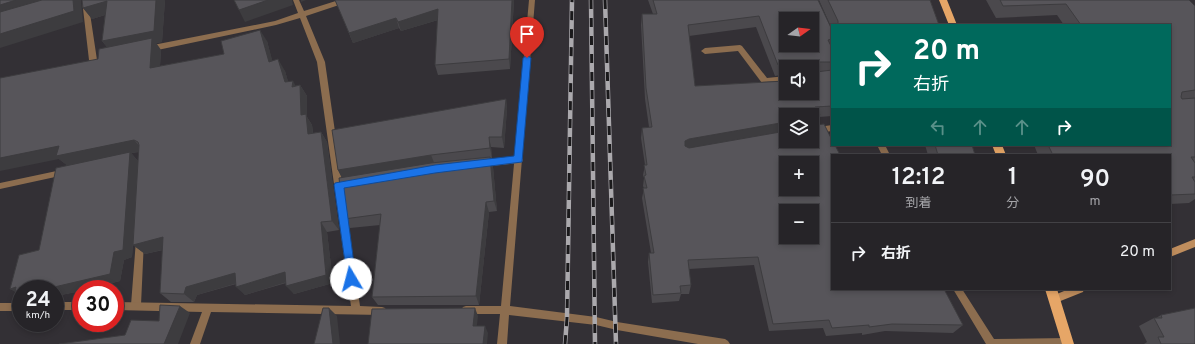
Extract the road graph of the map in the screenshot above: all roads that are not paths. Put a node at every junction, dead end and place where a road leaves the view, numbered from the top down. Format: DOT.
graph roads {
  1 [pos="85,0"];
  2 [pos="296,0"];
  3 [pos="346,0"];
  4 [pos="532,0"];
  5 [pos="943,0"];
  6 [pos="303,14"];
  7 [pos="953,24"];
  8 [pos="139,51"];
  9 [pos="705,51"];
  10 [pos="86,62"];
  11 [pos="779,80"];
  12 [pos="831,128"];
  13 [pos="819,130"];
  14 [pos="519,160"];
  15 [pos="473,165"];
  16 [pos="76,170"];
  17 [pos="0,186"];
  18 [pos="140,234"];
  19 [pos="1195,243"];
  20 [pos="1171,253"];
  21 [pos="958,290"];
  22 [pos="1075,290"];
  23 [pos="1053,294"];
  24 [pos="136,305"];
  25 [pos="124,306"];
  26 [pos="0,307"];
  27 [pos="12,307"];
  28 [pos="208,308"];
  29 [pos="395,310"];
  30 [pos="458,310"];
  31 [pos="505,310"];
  32 [pos="356,311"];
  33 [pos="195,344"];
  34 [pos="502,344"];
  35 [pos="725,344"];
  36 [pos="992,344"];
  37 [pos="1068,344"];
  1 -- 10 [label="street"];
  2 -- 6 [label="street"];
  3 -- 6 [label="street"];
  4 -- 14 [label="street"];
  5 -- 7 [label="main road"];
  6 -- 8 [label="street"];
  6 -- 32 [label="street"];
  9 -- 11 [label="street"];
  12 -- 13 [label="street"];
  14 -- 15 [label="street"];
  14 -- 31 [label="street"];
  16 -- 17 [label="street"];
  18 -- 24 [label="street"];
  19 -- 20 [label="street"];
  21 -- 36 [label="street"];
  22 -- 23 [label="street"];
  23 -- 37 [label="main road"];
  24 -- 25 [label="street"];
  24 -- 28 [label="street"];
  26 -- 27 [label="street"];
  28 -- 32 [label="street"];
  28 -- 33 [label="street"];
  29 -- 32 [label="street"];
  30 -- 31 [label="street"];
  31 -- 34 [label="street"];
  31 -- 35 [label="street"];
  36 -- 37 [label="street"];
}
